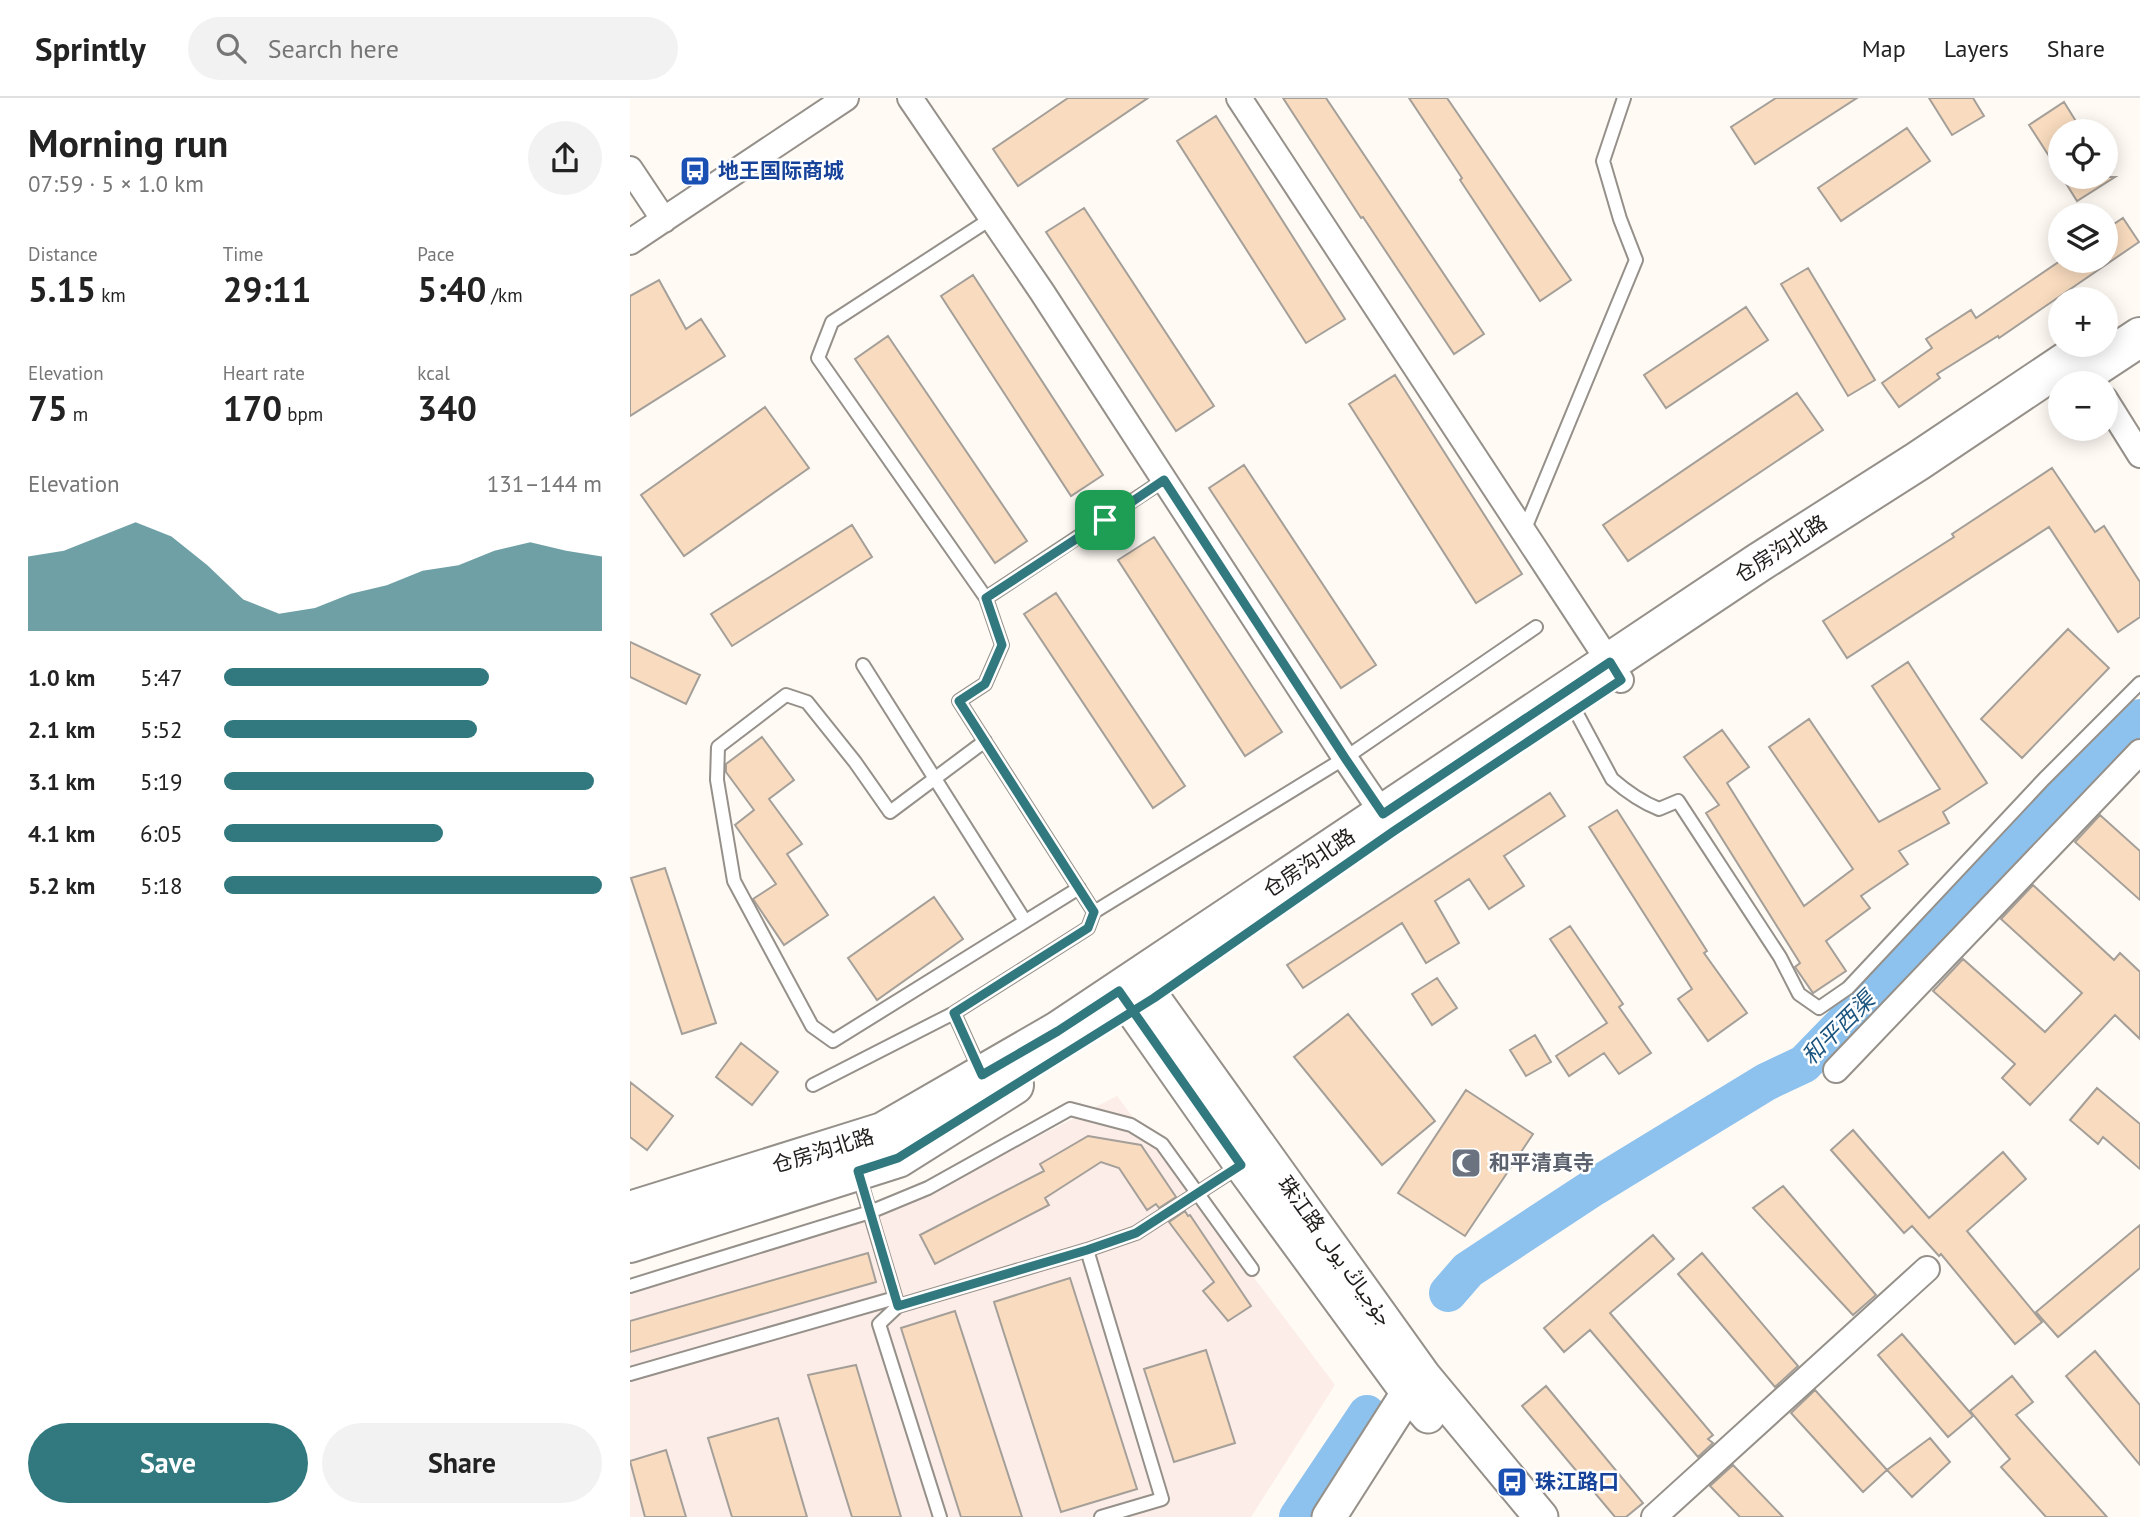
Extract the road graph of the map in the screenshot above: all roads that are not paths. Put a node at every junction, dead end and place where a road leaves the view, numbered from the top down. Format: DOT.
graph roads {
  1 [pos="846,98"];
  2 [pos="910,98"];
  3 [pos="1239,98"];
  4 [pos="1625,98"];
  5 [pos="630,169"];
  6 [pos="992,218"];
  7 [pos="664,220"];
  8 [pos="630,242"];
  9 [pos="2140,312"];
  10 [pos="2140,337"];
  11 [pos="2087,370"];
  12 [pos="2140,454"];
  13 [pos="1164,480"];
  14 [pos="1524,531"];
  15 [pos="986,598"];
  16 [pos="1536,627"];
  17 [pos="863,665"];
  18 [pos="1615,671"];
  19 [pos="2140,683"];
  20 [pos="1575,710"];
  21 [pos="985,741"];
  22 [pos="2140,752"];
  23 [pos="1345,758"];
  24 [pos="935,779"];
  25 [pos="1383,814"];
  26 [pos="1079,888"];
  27 [pos="1094,912"];
  28 [pos="1025,921"];
  29 [pos="1136,994"];
  30 [pos="954,1013"];
  31 [pos="1836,1070"];
  32 [pos="982,1075"];
  33 [pos="814,1085"];
  34 [pos="1241,1165"];
  35 [pos="858,1171"];
  36 [pos="1197,1194"];
  37 [pos="630,1211"];
  38 [pos="870,1212"];
  39 [pos="630,1243"];
  40 [pos="1087,1250"];
  41 [pos="1252,1269"];
  42 [pos="1927,1269"];
  43 [pos="630,1286"];
  44 [pos="897,1302"];
  45 [pos="630,1374"];
  46 [pos="1416,1385"];
  47 [pos="940,1517"];
  48 [pos="1101,1517"];
  49 [pos="1329,1517"];
  50 [pos="1513,1517"];
  51 [pos="1541,1517"];
  52 [pos="1654,1517"];
  1 -- 7 [label="street"];
  2 -- 6 [label="street"];
  3 -- 14 [label="street"];
  4 -- 14 [label="lane"];
  5 -- 7 [label="street"];
  6 -- 13 [label="street"];
  6 -- 15 [label="lane"];
  7 -- 8 [label="street"];
  9 -- 11 [label="main road, 仓房沟北路"];
  10 -- 11 [label="main road, 仓房沟北路"];
  11 -- 12 [label="street"];
  11 -- 18 [label="main road, 仓房沟北路"];
  13 -- 15 [label="lane"];
  13 -- 23 [label="street"];
  14 -- 18 [label="street"];
  15 -- 21 [label="lane"];
  16 -- 23 [label="lane"];
  17 -- 24 [label="lane"];
  18 -- 20 [label="main road, 仓房沟北路"];
  18 -- 25 [label="main road, 仓房沟北路"];
  19 -- 20 [label="lane"];
  20 -- 29 [label="main road, 仓房沟北路"];
  21 -- 24 [label="lane"];
  21 -- 26 [label="lane"];
  22 -- 31 [label="street"];
  23 -- 25 [label="street"];
  23 -- 27 [label="lane"];
  24 -- 28 [label="lane"];
  24 -- 28 [label="lane"];
  25 -- 29 [label="main road, 仓房沟北路"];
  26 -- 27 [label="lane"];
  26 -- 28 [label="lane"];
  27 -- 30 [label="lane"];
  29 -- 32 [label="main road, 仓房沟北路"];
  29 -- 34 [label="street, 珠江路 جۇجياڭ يولى"];
  29 -- 35 [label="main road, 仓房沟北路"];
  29 -- 46 [label="street, 珠江路 جۇجياڭ يولى"];
  30 -- 32 [label="lane"];
  30 -- 33 [label="lane"];
  32 -- 37 [label="main road, 仓房沟北路"];
  34 -- 36 [label="lane"];
  34 -- 46 [label="street, 珠江路 جۇجياڭ يولى"];
  35 -- 38 [label="lane"];
  35 -- 39 [label="main road, 仓房沟北路"];
  36 -- 38 [label="lane"];
  36 -- 40 [label="lane"];
  36 -- 41 [label="lane"];
  38 -- 43 [label="lane"];
  38 -- 44 [label="lane"];
  40 -- 44 [label="lane"];
  40 -- 48 [label="lane"];
  42 -- 52 [label="street"];
  44 -- 45 [label="lane"];
  44 -- 47 [label="lane"];
  46 -- 49 [label="street"];
  46 -- 50 [label="street, 珠江路 جۇجياڭ يولى"];
  46 -- 51 [label="street, 珠江路 جۇجياڭ يولى"];
}
